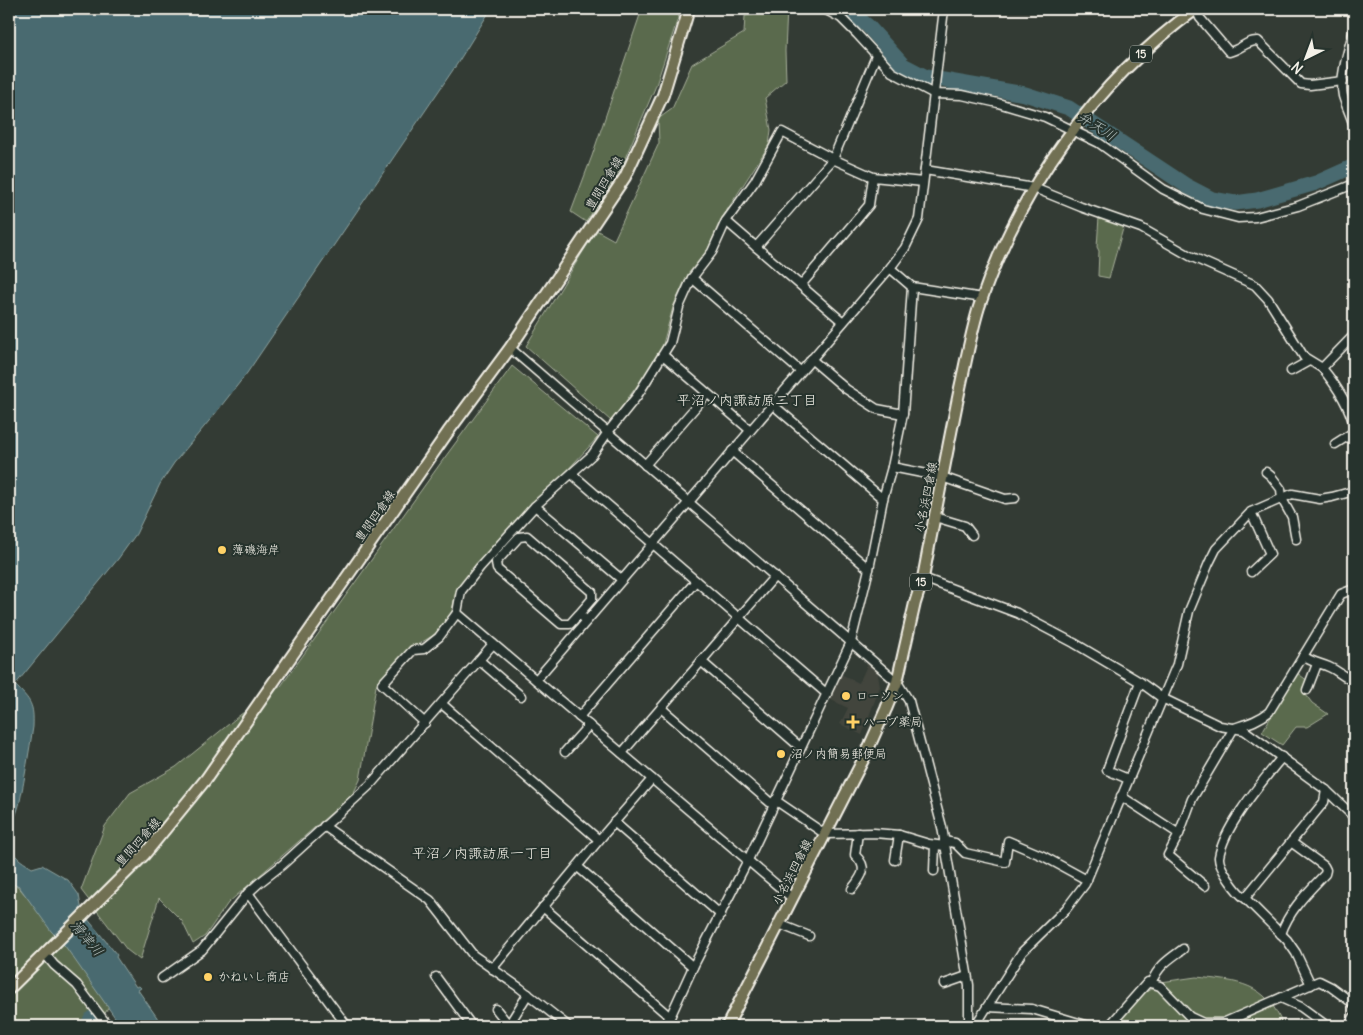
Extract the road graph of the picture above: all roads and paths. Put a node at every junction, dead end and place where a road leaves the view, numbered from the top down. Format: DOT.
graph roads {
  1 [pos="689,9"];
  2 [pos="824,9"];
  3 [pos="944,9"];
  4 [pos="1190,10"];
  5 [pos="1354,30"];
  6 [pos="876,56"];
  7 [pos="1343,81"];
  8 [pos="934,94"];
  9 [pos="1354,126"];
  10 [pos="1075,128"];
  11 [pos="833,159"];
  12 [pos="925,170"];
  13 [pos="873,177"];
  14 [pos="923,182"];
  15 [pos="1354,184"];
  16 [pos="1034,188"];
  17 [pos="726,221"];
  18 [pos="756,247"];
  19 [pos="890,268"];
  20 [pos="692,278"];
  21 [pos="801,285"];
  22 [pos="912,287"];
  23 [pos="983,298"];
  24 [pos="844,322"];
  25 [pos="1354,335"];
  26 [pos="510,348"];
  27 [pos="663,356"];
  28 [pos="811,359"];
  29 [pos="1309,360"];
  30 [pos="1322,368"];
  31 [pos="800,371"];
  32 [pos="1291,371"];
  33 [pos="707,394"];
  34 [pos="772,404"];
  35 [pos="903,414"];
  36 [pos="1354,426"];
  37 [pos="750,430"];
  38 [pos="608,432"];
  39 [pos="1354,432"];
  40 [pos="1334,444"];
  41 [pos="732,451"];
  42 [pos="646,464"];
  43 [pos="892,467"];
  44 [pos="1266,472"];
  45 [pos="572,474"];
  46 [pos="942,477"];
  47 [pos="1354,491"];
  48 [pos="1015,498"];
  49 [pos="883,499"];
  50 [pos="1282,499"];
  51 [pos="688,502"];
  52 [pos="536,506"];
  53 [pos="1251,512"];
  54 [pos="935,517"];
  55 [pos="972,535"];
  56 [pos="1296,539"];
  57 [pos="652,544"];
  58 [pos="869,569"];
  59 [pos="1251,572"];
  60 [pos="775,576"];
  61 [pos="922,578"];
  62 [pos="621,580"];
  63 [pos="696,581"];
  64 [pos="1354,589"];
  65 [pos="457,613"];
  66 [pos="579,614"];
  67 [pos="738,618"];
  68 [pos="586,620"];
  69 [pos="851,642"];
  70 [pos="493,644"];
  71 [pos="1303,656"];
  72 [pos="479,660"];
  73 [pos="701,661"];
  74 [pos="1317,664"];
  75 [pos="536,680"];
  76 [pos="1354,680"];
  77 [pos="897,682"];
  78 [pos="1140,682"];
  79 [pos="1307,690"];
  80 [pos="827,694"];
  81 [pos="521,696"];
  82 [pos="1162,698"];
  83 [pos="442,704"];
  84 [pos="661,708"];
  85 [pos="579,717"];
  86 [pos="424,723"];
  87 [pos="589,725"];
  88 [pos="1234,728"];
  89 [pos="800,747"];
  90 [pos="565,752"];
  91 [pos="622,753"];
  92 [pos="1282,757"];
  93 [pos="652,779"];
  94 [pos="1128,779"];
  95 [pos="1326,790"];
  96 [pos="1121,796"];
  97 [pos="774,803"];
  98 [pos="1354,817"];
  99 [pos="614,822"];
  100 [pos="324,826"];
  101 [pos="858,833"];
  102 [pos="825,834"];
  103 [pos="1179,834"];
  104 [pos="899,835"];
  105 [pos="599,840"];
  106 [pos="1291,842"];
  107 [pos="944,843"];
  108 [pos="935,845"];
  109 [pos="748,860"];
  110 [pos="895,860"];
  111 [pos="578,867"];
  112 [pos="934,871"];
  113 [pos="1087,880"];
  114 [pos="1205,886"];
  115 [pos="852,889"];
  116 [pos="248,893"];
  117 [pos="792,898"];
  118 [pos="1245,898"];
  119 [pos="543,907"];
  120 [pos="721,915"];
  121 [pos="779,924"];
  122 [pos="1281,934"];
  123 [pos="809,936"];
  124 [pos="1183,949"];
  125 [pos="45,954"];
  126 [pos="693,967"];
  127 [pos="492,970"];
  128 [pos="967,976"];
  129 [pos="436,977"];
  130 [pos="162,978"];
  131 [pos="1151,983"];
  132 [pos="944,984"];
  133 [pos="1311,985"];
  134 [pos="9,989"];
  135 [pos="528,994"];
  136 [pos="1281,998"];
  137 [pos="1354,1004"];
  138 [pos="988,1007"];
  139 [pos="496,1009"];
  140 [pos="670,1017"];
  141 [pos="1354,1017"];
  142 [pos="507,1025"];
  143 [pos="108,1026"];
  144 [pos="348,1026"];
  145 [pos="472,1026"];
  146 [pos="568,1026"];
  147 [pos="666,1026"];
  148 [pos="726,1026"];
  149 [pos="969,1026"];
  150 [pos="975,1026"];
  151 [pos="1088,1026"];
  152 [pos="1104,1026"];
  153 [pos="1327,1026"];
  154 [pos="1349,1026"];
  1 -- 26 [label="main road, 豊間四倉線"];
  2 -- 6 [label="street"];
  3 -- 8 [label="street"];
  4 -- 7 [label="street"];
  4 -- 10 [label="main road, 小名浜四倉線 / 15"];
  5 -- 7 [label="street"];
  6 -- 8 [label="street"];
  6 -- 11 [label="street"];
  7 -- 9 [label="street"];
  8 -- 10 [label="street"];
  8 -- 12 [label="street"];
  10 -- 15 [label="street"];
  10 -- 16 [label="main road, 小名浜四倉線 / 15"];
  11 -- 13 [label="street"];
  11 -- 17 [label="street"];
  11 -- 18 [label="street"];
  12 -- 14 [label="street"];
  12 -- 16 [label="street"];
  13 -- 14 [label="street"];
  13 -- 21 [label="street"];
  14 -- 19 [label="street"];
  16 -- 23 [label="main road, 小名浜四倉線 / 15"];
  16 -- 29 [label="street"];
  17 -- 18 [label="street"];
  17 -- 20 [label="street"];
  18 -- 21 [label="street"];
  19 -- 22 [label="street"];
  19 -- 24 [label="street"];
  20 -- 27 [label="street"];
  20 -- 31 [label="street"];
  21 -- 24 [label="street"];
  22 -- 23 [label="street"];
  22 -- 35 [label="street"];
  23 -- 46 [label="main road, 小名浜四倉線 / 15"];
  24 -- 28 [label="street"];
  25 -- 30 [label="street"];
  26 -- 38 [label="street"];
  26 -- 125 [label="main road, 豊間四倉線"];
  27 -- 33 [label="street"];
  27 -- 38 [label="street"];
  28 -- 31 [label="street"];
  28 -- 35 [label="street"];
  29 -- 30 [label="street"];
  29 -- 32 [label="street"];
  30 -- 36 [label="street"];
  31 -- 34 [label="street"];
  33 -- 37 [label="street"];
  33 -- 42 [label="street"];
  34 -- 37 [label="street"];
  34 -- 49 [label="street"];
  35 -- 43 [label="street"];
  37 -- 41 [label="street"];
  38 -- 42 [label="street"];
  38 -- 45 [label="street"];
  39 -- 40 [label="street"];
  41 -- 51 [label="street"];
  41 -- 58 [label="street"];
  42 -- 51 [label="street"];
  43 -- 46 [label="street"];
  43 -- 49 [label="street"];
  44 -- 50 [label="street"];
  45 -- 52 [label="street"];
  45 -- 57 [label="street"];
  46 -- 48 [label="street"];
  46 -- 54 [label="main road, 小名浜四倉線 / 15"];
  47 -- 50 [label="street"];
  49 -- 58 [label="street"];
  50 -- 53 [label="street"];
  50 -- 56 [label="street"];
  51 -- 57 [label="street"];
  51 -- 60 [label="street"];
  52 -- 62 [label="street"];
  52 -- 65 [label="street"];
  53 -- 59 [label="street"];
  53 -- 82 [label="street"];
  54 -- 55 [label="street"];
  54 -- 61 [label="main road, 小名浜四倉線 / 15"];
  57 -- 62 [label="street"];
  57 -- 63 [label="street"];
  58 -- 69 [label="street"];
  60 -- 67 [label="street"];
  60 -- 69 [label="street"];
  61 -- 77 [label="main road, 小名浜四倉線 / 15"];
  61 -- 78 [label="street"];
  62 -- 68 [label="street"];
  63 -- 67 [label="street"];
  63 -- 85 [label="street"];
  64 -- 71 [label="street"];
  65 -- 70 [label="street"];
  65 -- 86 [label="street"];
  66 -- 66 [label="street"];
  66 -- 68 [label="street"];
  67 -- 73 [label="street"];
  67 -- 80 [label="street"];
  68 -- 75 [label="street"];
  69 -- 77 [label="street"];
  69 -- 80 [label="street"];
  70 -- 72 [label="street"];
  70 -- 75 [label="street"];
  71 -- 74 [label="street"];
  71 -- 88 [label="street"];
  72 -- 81 [label="street"];
  72 -- 83 [label="street"];
  73 -- 84 [label="street"];
  73 -- 89 [label="street"];
  74 -- 76 [label="street"];
  74 -- 79 [label="street"];
  75 -- 85 [label="street"];
  77 -- 102 [label="main road, 小名浜四倉線 / 15"];
  77 -- 107 [label="street"];
  78 -- 82 [label="street"];
  78 -- 94 [label="street"];
  80 -- 89 [label="street"];
  82 -- 88 [label="street"];
  82 -- 94 [label="street"];
  83 -- 86 [label="street"];
  83 -- 105 [label="street"];
  84 -- 91 [label="street"];
  84 -- 97 [label="street"];
  85 -- 87 [label="street"];
  86 -- 100 [label="street"];
  87 -- 90 [label="street"];
  87 -- 91 [label="street"];
  88 -- 92 [label="street"];
  88 -- 103 [label="street"];
  89 -- 97 [label="street"];
  91 -- 93 [label="street"];
  92 -- 95 [label="street"];
  92 -- 118 [label="street"];
  93 -- 99 [label="street"];
  93 -- 109 [label="street"];
  94 -- 96 [label="street"];
  95 -- 98 [label="street"];
  95 -- 106 [label="street"];
  96 -- 103 [label="street"];
  96 -- 113 [label="street"];
  97 -- 102 [label="street"];
  97 -- 109 [label="street"];
  99 -- 105 [label="street"];
  99 -- 120 [label="street"];
  100 -- 116 [label="street"];
  100 -- 127 [label="street"];
  101 -- 102 [label="street"];
  101 -- 104 [label="street"];
  101 -- 115 [label="street"];
  102 -- 117 [label="main road, 小名浜四倉線 / 15"];
  103 -- 114 [label="street"];
  104 -- 108 [label="street"];
  104 -- 110 [label="street"];
  105 -- 111 [label="street"];
  106 -- 118 [label="street"];
  106 -- 122 [label="street"];
  107 -- 108 [label="street"];
  107 -- 113 [label="street"];
  107 -- 128 [label="street"];
  108 -- 112 [label="street"];
  109 -- 117 [label="street"];
  109 -- 120 [label="street"];
  111 -- 119 [label="street"];
  111 -- 126 [label="street"];
  113 -- 138 [label="street"];
  116 -- 130 [label="street"];
  116 -- 144 [label="street"];
  117 -- 121 [label="main road, 小名浜四倉線 / 15"];
  118 -- 122 [label="street"];
  119 -- 127 [label="street"];
  119 -- 140 [label="street"];
  120 -- 126 [label="street"];
  121 -- 123 [label="street"];
  121 -- 148 [label="main road, 小名浜四倉線 / 15"];
  122 -- 133 [label="street"];
  124 -- 131 [label="street"];
  125 -- 134 [label="main road, 豊間四倉線"];
  125 -- 143 [label="street"];
  126 -- 140 [label="street"];
  127 -- 135 [label="street"];
  128 -- 132 [label="street"];
  128 -- 149 [label="street"];
  129 -- 145 [label="street"];
  131 -- 136 [label="street"];
  131 -- 152 [label="street"];
  133 -- 136 [label="street"];
  133 -- 137 [label="street"];
  135 -- 142 [label="street"];
  135 -- 146 [label="street"];
  136 -- 153 [label="street"];
  138 -- 150 [label="street"];
  138 -- 151 [label="street"];
  139 -- 142 [label="street"];
  140 -- 147 [label="street"];
  141 -- 154 [label="street"];
}
